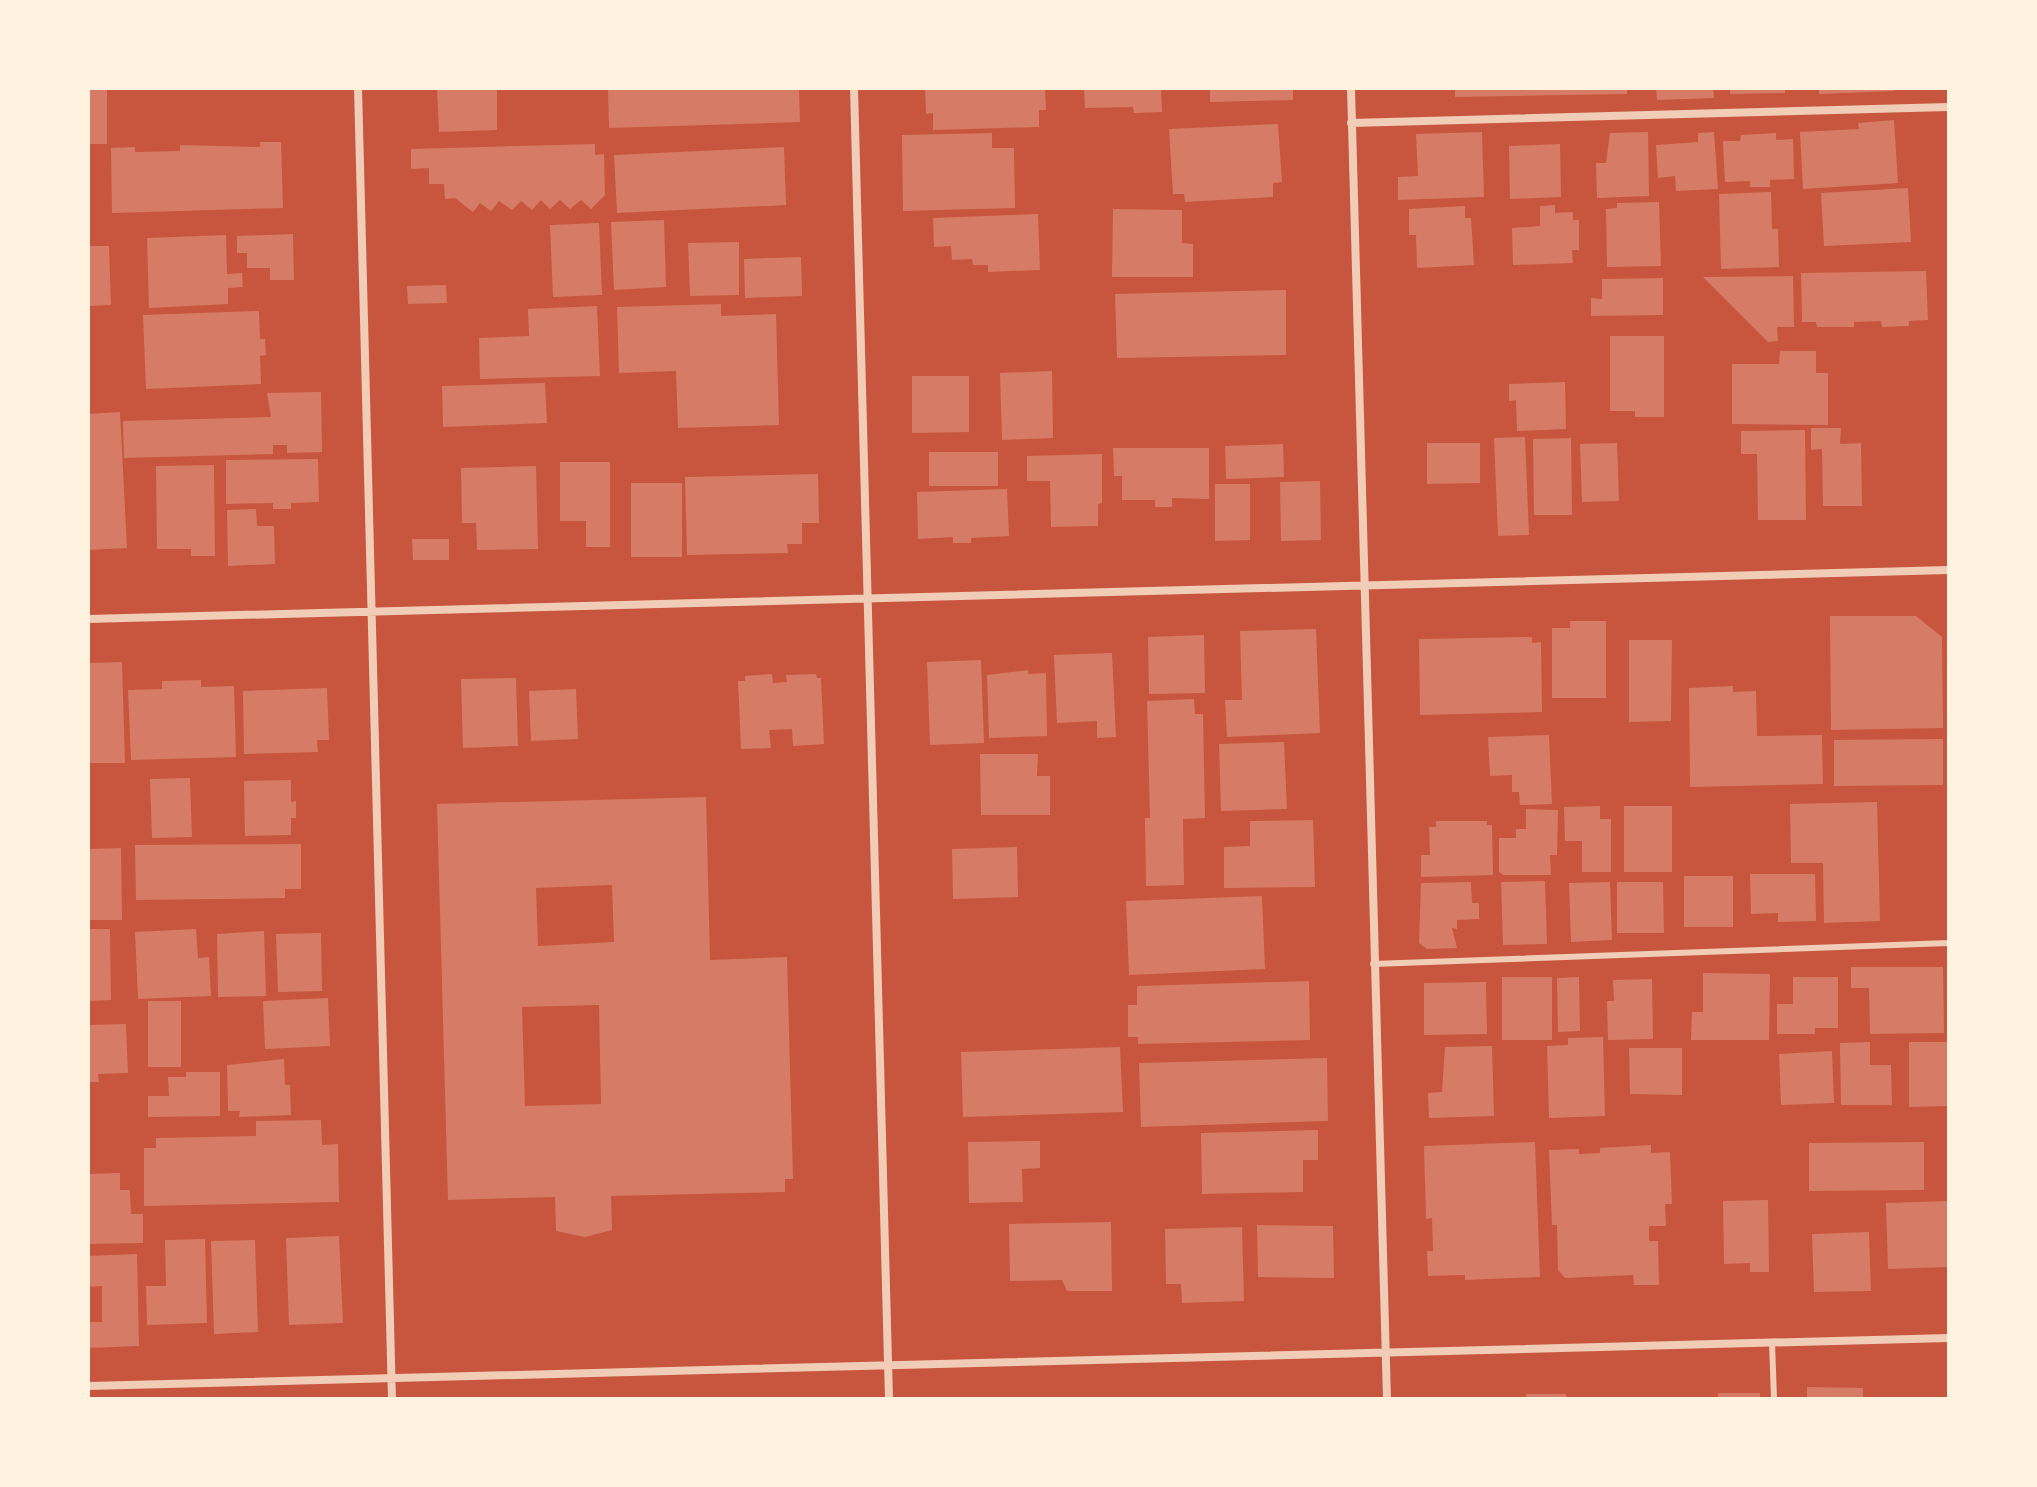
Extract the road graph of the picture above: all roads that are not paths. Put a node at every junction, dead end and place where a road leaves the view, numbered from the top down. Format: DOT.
graph roads {
  1 [pos="358,88"];
  2 [pos="854,88"];
  3 [pos="1351,88"];
  4 [pos="1949,107"];
  5 [pos="1351,123"];
  6 [pos="1949,570"];
  7 [pos="1362,585"];
  8 [pos="867,598"];
  9 [pos="371,612"];
  10 [pos="88,619"];
  11 [pos="1949,943"];
  12 [pos="1373,964"];
  13 [pos="1949,1338"];
  14 [pos="1772,1342"];
  15 [pos="1386,1353"];
  16 [pos="888,1367"];
  17 [pos="392,1379"];
  18 [pos="88,1386"];
  19 [pos="392,1399"];
  20 [pos="889,1399"];
  21 [pos="1387,1399"];
  22 [pos="1774,1399"];
  1 -- 9 [label="street"];
  2 -- 8 [label="street"];
  3 -- 5 [label="street"];
  4 -- 5 [label="street"];
  5 -- 7 [label="street"];
  6 -- 7 [label="street"];
  7 -- 8 [label="street"];
  7 -- 12 [label="street"];
  8 -- 9 [label="street"];
  8 -- 16 [label="street"];
  9 -- 10 [label="street"];
  9 -- 17 [label="street"];
  11 -- 12 [label="lane"];
  12 -- 15 [label="street"];
  13 -- 14 [label="street"];
  14 -- 15 [label="street"];
  14 -- 22 [label="lane"];
  15 -- 16 [label="street"];
  15 -- 21 [label="street"];
  16 -- 17 [label="street"];
  16 -- 20 [label="street"];
  17 -- 18 [label="street"];
  17 -- 19 [label="street"];
}
